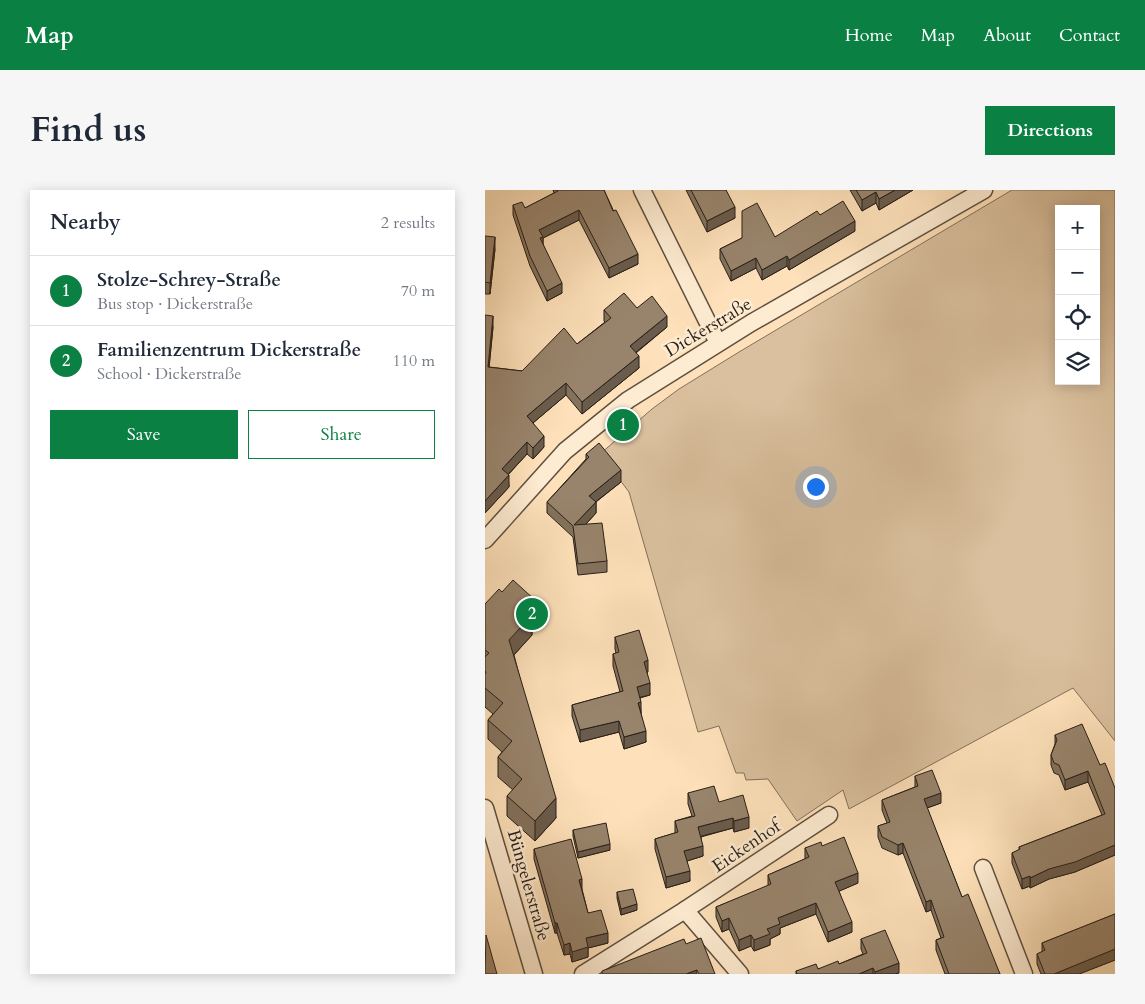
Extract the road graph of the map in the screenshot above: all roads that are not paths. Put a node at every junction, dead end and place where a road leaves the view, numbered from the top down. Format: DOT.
graph roads {
  1 [pos="642,190"];
  2 [pos="984,190"];
  3 [pos="718,343"];
  4 [pos="485,540"];
  5 [pos="485,808"];
  6 [pos="829,814"];
  7 [pos="983,868"];
  8 [pos="685,910"];
  9 [pos="534,974"];
  10 [pos="583,974"];
  11 [pos="740,974"];
  12 [pos="1024,974"];
  1 -- 3 [label="street"];
  2 -- 3 [label="street, Dickerstraße"];
  3 -- 4 [label="street, Dickerstraße"];
  5 -- 9 [label="street, Büngelerstraße"];
  6 -- 8 [label="street, Eickenhof"];
  7 -- 12 [label="street"];
  8 -- 10 [label="street, Eickenhof"];
  8 -- 11 [label="street"];
}
